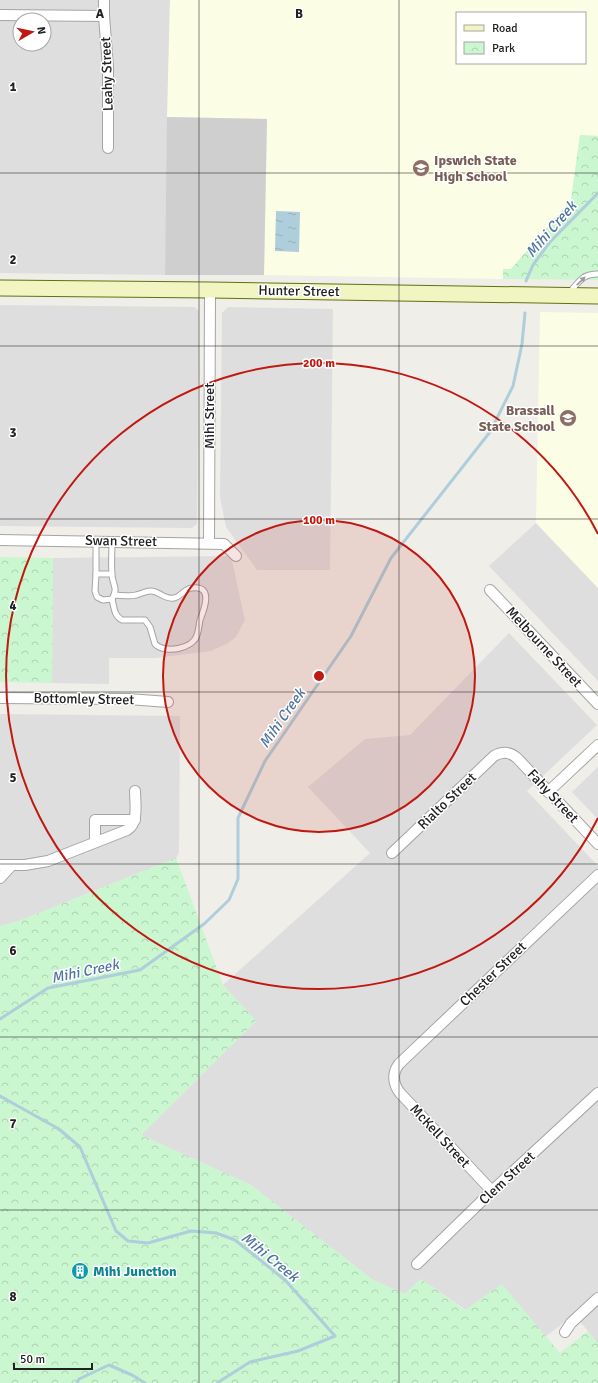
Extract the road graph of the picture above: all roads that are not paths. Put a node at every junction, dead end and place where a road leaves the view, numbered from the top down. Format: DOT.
graph roads {
  1 [pos="104,0"];
  2 [pos="0,16"];
  3 [pos="104,16"];
  4 [pos="108,148"];
  5 [pos="598,274"];
  6 [pos="0,288"];
  7 [pos="210,290"];
  8 [pos="567,295"];
  9 [pos="598,296"];
  10 [pos="0,540"];
  11 [pos="96,541"];
  12 [pos="112,541"];
  13 [pos="209,543"];
  14 [pos="236,556"];
  15 [pos="96,574"];
  16 [pos="112,574"];
  17 [pos="490,590"];
  18 [pos="113,597"];
  19 [pos="0,698"];
  20 [pos="168,702"];
  21 [pos="598,704"];
  22 [pos="598,745"];
  23 [pos="505,752"];
  24 [pos="136,791"];
  25 [pos="548,792"];
  26 [pos="135,820"];
  27 [pos="95,842"];
  28 [pos="598,844"];
  29 [pos="392,853"];
  30 [pos="0,865"];
  31 [pos="12,865"];
  32 [pos="598,875"];
  33 [pos="0,878"];
  34 [pos="394,1077"];
  35 [pos="598,1093"];
  36 [pos="492,1191"];
  37 [pos="417,1264"];
  38 [pos="598,1298"];
  39 [pos="566,1332"];
  1 -- 3 [label="street, Leahy Street"];
  2 -- 3 [label="street"];
  3 -- 4 [label="street, Leahy Street"];
  8 -- 5 [label="lane, one-way"];
  6 -- 7 [label="main road, Hunter Street"];
  7 -- 8 [label="main road, Hunter Street"];
  7 -- 13 [label="street, Mihi Street"];
  8 -- 9 [label="main road, Hunter Street"];
  10 -- 11 [label="street, Swan Street"];
  11 -- 12 [label="street, Swan Street"];
  11 -- 15 [label="lane"];
  12 -- 13 [label="street, Swan Street"];
  12 -- 16 [label="lane"];
  13 -- 14 [label="street, Swan Street"];
  15 -- 16 [label="lane"];
  15 -- 18 [label="lane"];
  16 -- 18 [label="lane"];
  17 -- 21 [label="street, Melbourne Street"];
  18 -- 18 [label="lane"];
  19 -- 20 [label="street, Bottomley Street"];
  22 -- 25 [label="street"];
  23 -- 25 [label="street, Fahy Street"];
  23 -- 29 [label="street, Rialto Street"];
  24 -- 26 [label="street"];
  25 -- 28 [label="street, Fahy Street"];
  26 -- 27 [label="street"];
  26 -- 27 [label="street"];
  27 -- 31 [label="street"];
  30 -- 31 [label="street"];
  31 -- 33 [label="street"];
  32 -- 34 [label="street, Chester Street"];
  34 -- 36 [label="street, McKell Street"];
  35 -- 36 [label="street, Clem Street"];
  36 -- 37 [label="street, Clem Street"];
  38 -- 39 [label="street"];
}
